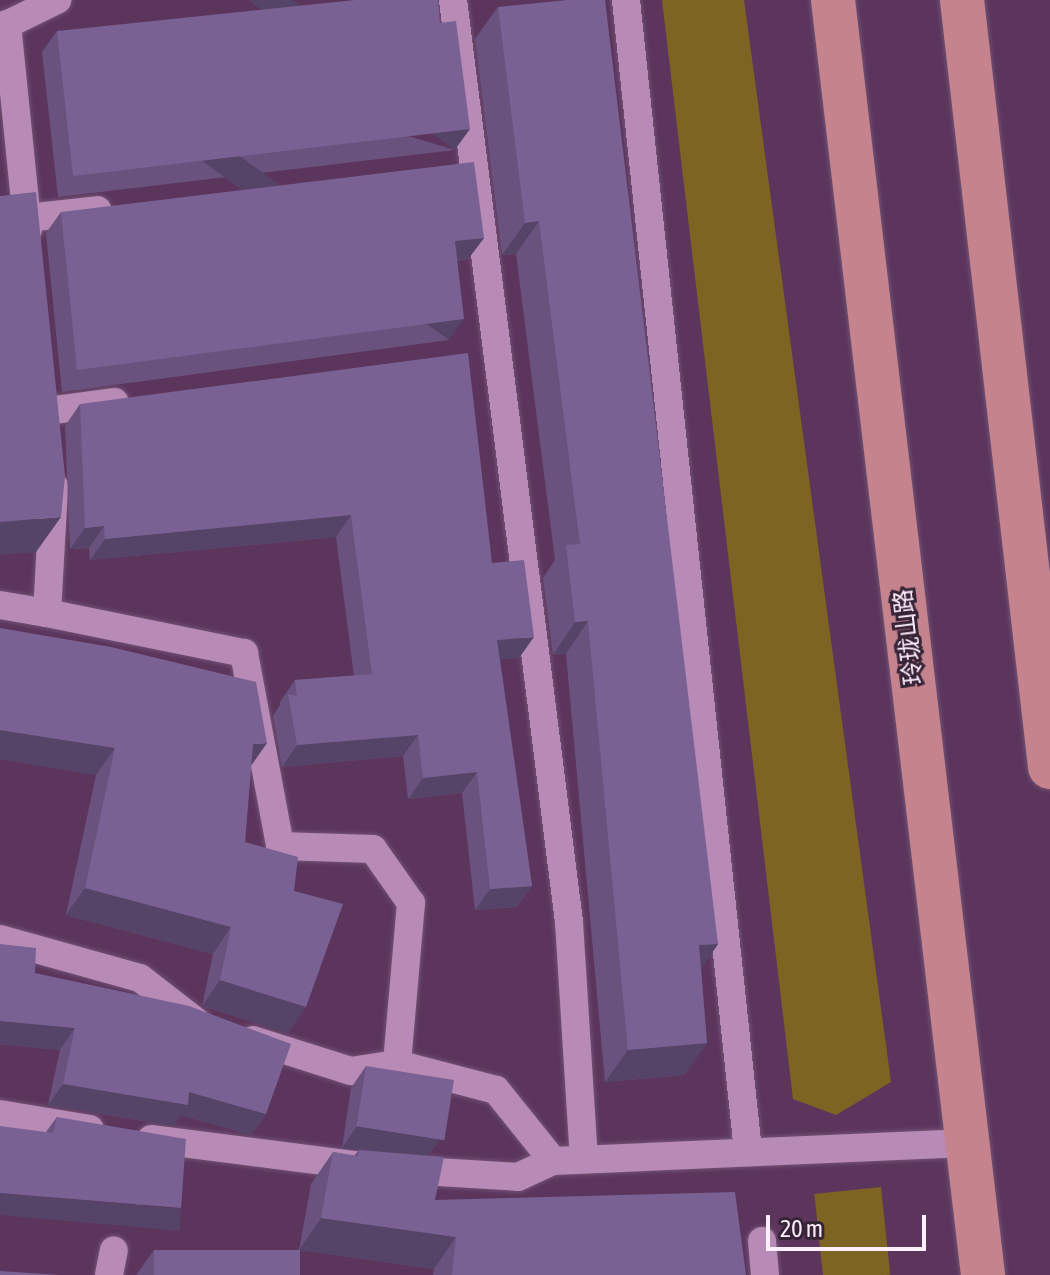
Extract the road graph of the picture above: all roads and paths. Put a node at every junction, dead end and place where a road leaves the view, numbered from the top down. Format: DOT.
graph roads {
  1 [pos="57,0"];
  2 [pos="453,0"];
  3 [pos="626,0"];
  4 [pos="833,0"];
  5 [pos="962,0"];
  6 [pos="3,26"];
  7 [pos="473,165"];
  8 [pos="443,168"];
  9 [pos="135,205"];
  10 [pos="27,218"];
  11 [pos="31,263"];
  12 [pos="497,351"];
  13 [pos="466,355"];
  14 [pos="44,382"];
  15 [pos="140,399"];
  16 [pos="47,411"];
  17 [pos="0,605"];
  18 [pos="47,613"];
  19 [pos="1050,767"];
  20 [pos="0,939"];
  21 [pos="397,1064"];
  22 [pos="0,1114"];
  23 [pos="967,1143"];
  24 [pos="748,1152"];
  25 [pos="584,1159"];
  26 [pos="553,1161"];
  27 [pos="762,1241"];
  28 [pos="765,1275"];
  29 [pos="983,1275"];
  1 -- 6 [label="lane"];
  2 -- 7 [label="lane"];
  3 -- 24 [label="lane"];
  4 -- 23 [label="main road, 玲珑山路"];
  5 -- 19 [label="main road"];
  6 -- 10 [label="lane"];
  7 -- 8 [label="lane"];
  7 -- 12 [label="lane"];
  9 -- 10 [label="lane"];
  10 -- 11 [label="lane"];
  12 -- 13 [label="lane"];
  12 -- 25 [label="lane"];
  14 -- 16 [label="lane"];
  15 -- 16 [label="lane"];
  16 -- 18 [label="lane"];
  17 -- 18 [label="lane"];
  18 -- 21 [label="lane"];
  20 -- 21 [label="lane"];
  21 -- 26 [label="lane"];
  22 -- 26 [label="lane"];
  23 -- 24 [label="lane"];
  23 -- 29 [label="main road, 玲珑山路"];
  24 -- 25 [label="lane"];
  25 -- 26 [label="lane"];
  27 -- 28 [label="lane"];
}
